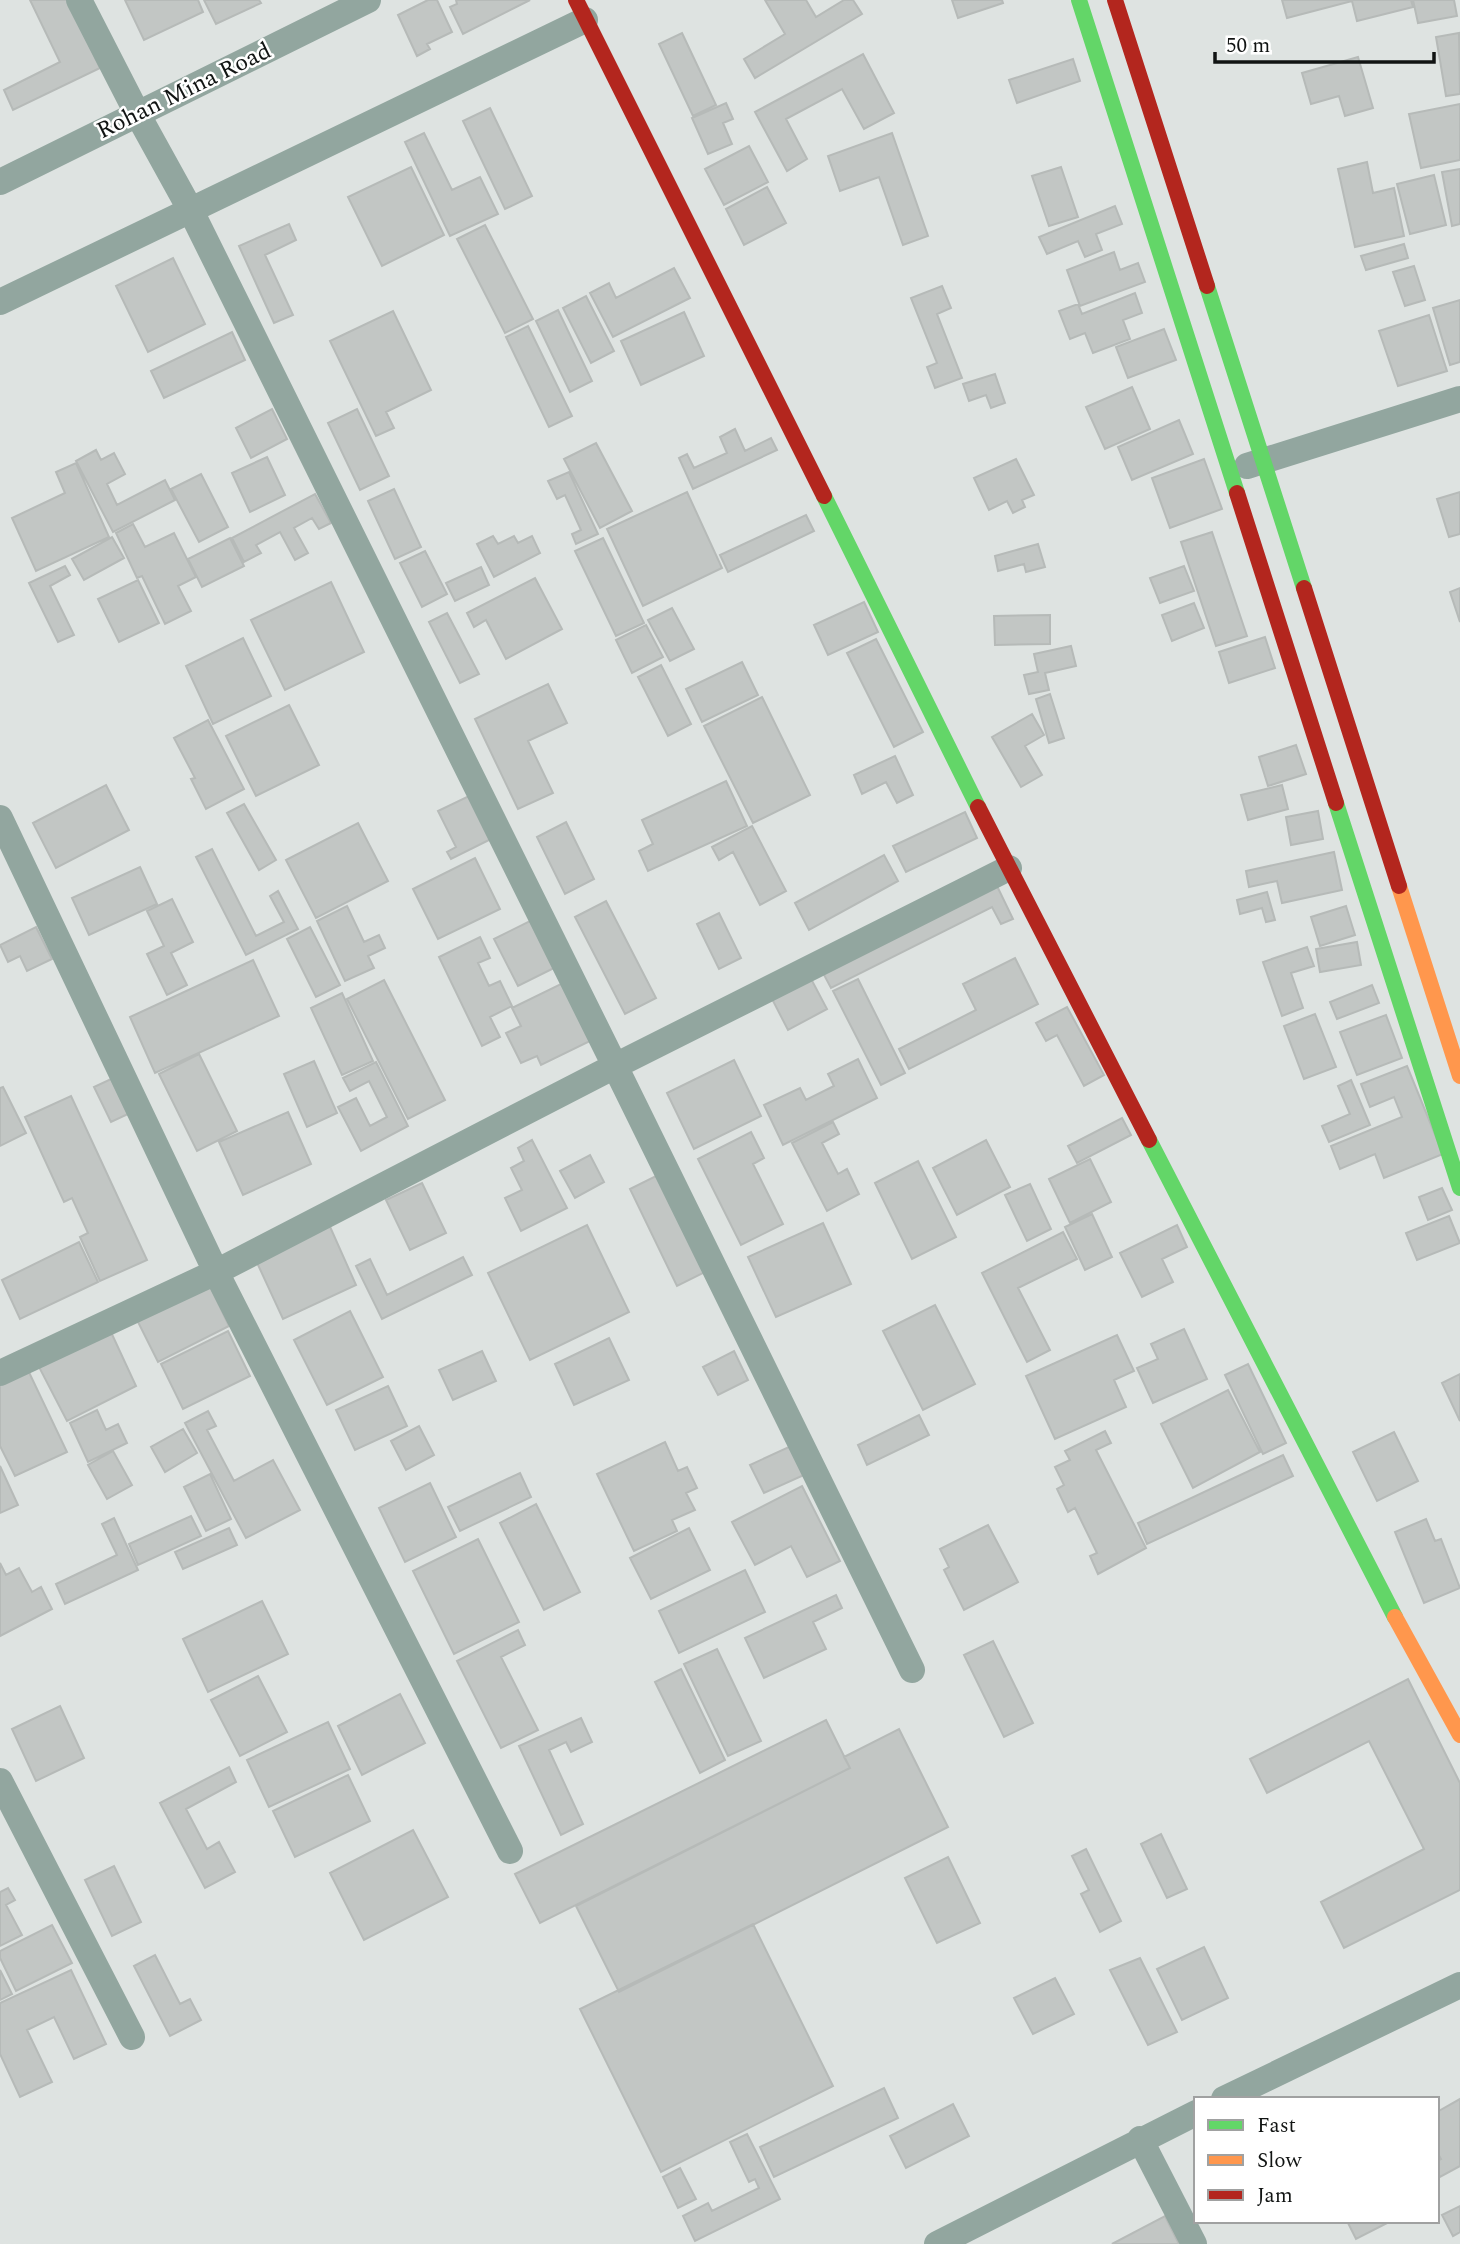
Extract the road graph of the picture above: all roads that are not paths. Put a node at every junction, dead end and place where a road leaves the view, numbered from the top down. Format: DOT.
graph roads {
  1 [pos="79,0"];
  2 [pos="368,0"];
  3 [pos="1079,0"];
  4 [pos="1115,0"];
  5 [pos="581,10"];
  6 [pos="138,115"];
  7 [pos="0,182"];
  8 [pos="191,211"];
  9 [pos="0,302"];
  10 [pos="1460,399"];
  11 [pos="1262,461"];
  12 [pos="1229,471"];
  13 [pos="0,818"];
  14 [pos="1009,868"];
  15 [pos="615,1066"];
  16 [pos="1460,1076"];
  17 [pos="1460,1188"];
  18 [pos="216,1272"];
  19 [pos="0,1373"];
  20 [pos="912,1670"];
  21 [pos="1460,1735"];
  22 [pos="0,1782"];
  23 [pos="510,1851"];
  24 [pos="1460,1984"];
  25 [pos="132,2037"];
  26 [pos="1228,2097"];
  27 [pos="1194,2114"];
  28 [pos="1140,2140"];
  29 [pos="937,2244"];
  30 [pos="1194,2244"];
  1 -- 6 [label="street"];
  2 -- 6 [label="street, Rohan Mina Road"];
  3 -- 12 [label="street"];
  4 -- 11 [label="street"];
  5 -- 8 [label="street"];
  5 -- 14 [label="street"];
  6 -- 7 [label="street, Rohan Mina Road"];
  6 -- 8 [label="street"];
  8 -- 9 [label="street"];
  8 -- 15 [label="street"];
  10 -- 11 [label="street"];
  11 -- 12 [label="street"];
  11 -- 16 [label="street"];
  12 -- 17 [label="street"];
  13 -- 18 [label="street"];
  14 -- 15 [label="street"];
  14 -- 21 [label="street"];
  15 -- 18 [label="street"];
  15 -- 20 [label="street"];
  18 -- 19 [label="street"];
  18 -- 23 [label="street"];
  22 -- 25 [label="street"];
  24 -- 26 [label="street"];
  27 -- 28 [label="street"];
  28 -- 29 [label="street"];
  28 -- 30 [label="street"];
}
